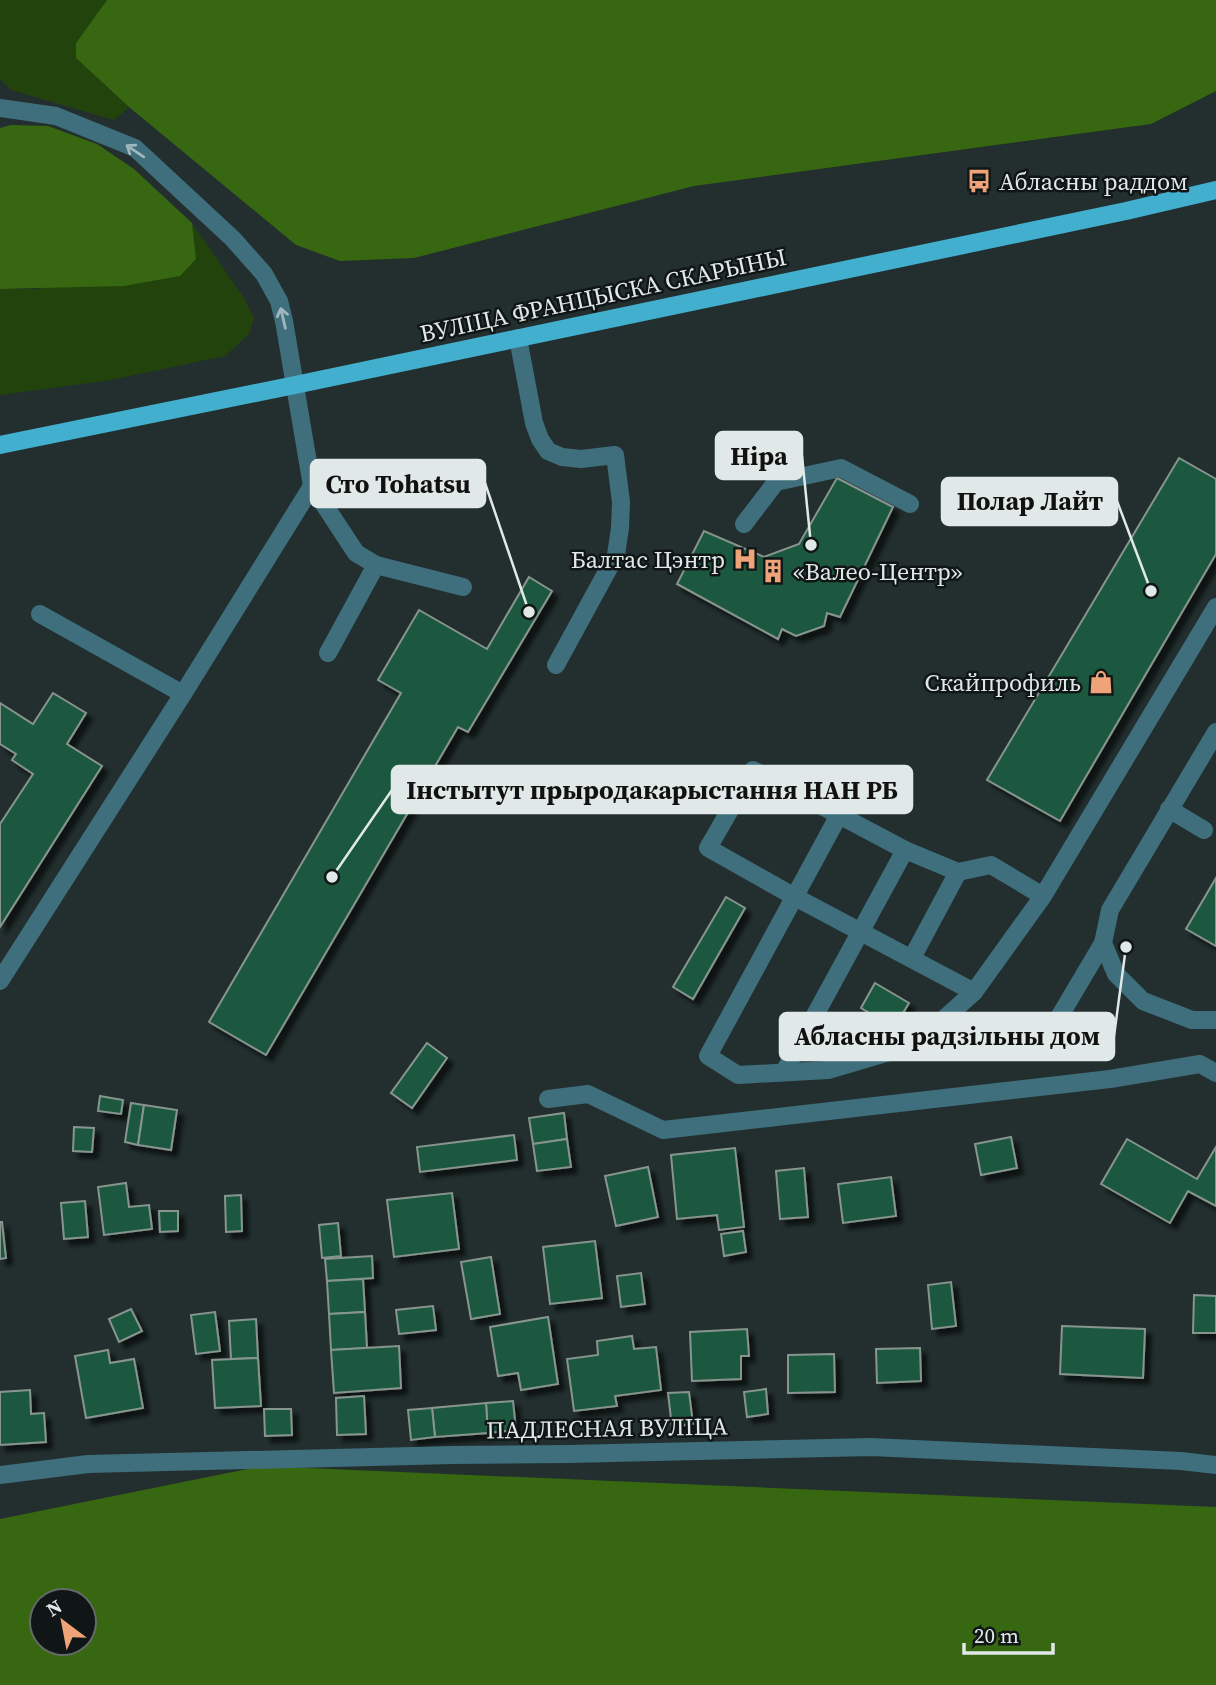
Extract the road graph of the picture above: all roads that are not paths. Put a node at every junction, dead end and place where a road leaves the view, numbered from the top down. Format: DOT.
graph roads {
  1 [pos="0,108"];
  2 [pos="1216,190"];
  3 [pos="518,338"];
  4 [pos="295,385"];
  5 [pos="0,445"];
  6 [pos="312,486"];
  7 [pos="910,504"];
  8 [pos="744,524"];
  9 [pos="376,565"];
  10 [pos="463,587"];
  11 [pos="1216,607"];
  12 [pos="40,614"];
  13 [pos="328,653"];
  14 [pos="556,665"];
  15 [pos="183,694"];
  16 [pos="1216,732"];
  17 [pos="1169,809"];
  18 [pos="839,815"];
  19 [pos="1203,830"];
  20 [pos="905,850"];
  21 [pos="958,872"];
  22 [pos="1043,896"];
  23 [pos="795,897"];
  24 [pos="861,932"];
  25 [pos="1103,943"];
  26 [pos="912,958"];
  27 [pos="0,981"];
  28 [pos="974,992"];
  29 [pos="1216,1020"];
  30 [pos="1045,1041"];
  31 [pos="785,1073"];
  32 [pos="1216,1073"];
  33 [pos="548,1099"];
  34 [pos="1216,1465"];
  35 [pos="0,1475"];
  4 -- 1 [label="street, one-way"];
  2 -- 3 [label="main road, ВУЛІЦА ФРАНЦЫСКА СКАРЫНЫ"];
  3 -- 4 [label="main road, ВУЛІЦА ФРАНЦЫСКА СКАРЫНЫ"];
  3 -- 14 [label="street"];
  4 -- 5 [label="main road, ВУЛІЦА ФРАНЦЫСКА СКАРЫНЫ"];
  4 -- 6 [label="street"];
  6 -- 9 [label="street"];
  6 -- 15 [label="street"];
  7 -- 8 [label="street"];
  9 -- 10 [label="street"];
  9 -- 13 [label="street"];
  11 -- 22 [label="street"];
  12 -- 15 [label="street"];
  15 -- 27 [label="street"];
  16 -- 17 [label="street"];
  17 -- 19 [label="street"];
  17 -- 25 [label="street"];
  18 -- 20 [label="street"];
  18 -- 23 [label="street"];
  18 -- 23 [label="street"];
  20 -- 21 [label="street"];
  20 -- 24 [label="street"];
  21 -- 22 [label="street"];
  21 -- 26 [label="street"];
  22 -- 28 [label="street"];
  23 -- 24 [label="street"];
  23 -- 31 [label="street"];
  24 -- 26 [label="street"];
  24 -- 31 [label="street"];
  25 -- 29 [label="street"];
  25 -- 30 [label="street"];
  26 -- 28 [label="street"];
  28 -- 31 [label="street"];
  32 -- 33 [label="street"];
  34 -- 35 [label="street, ПАДЛЕСНАЯ ВУЛІЦА"];
}
